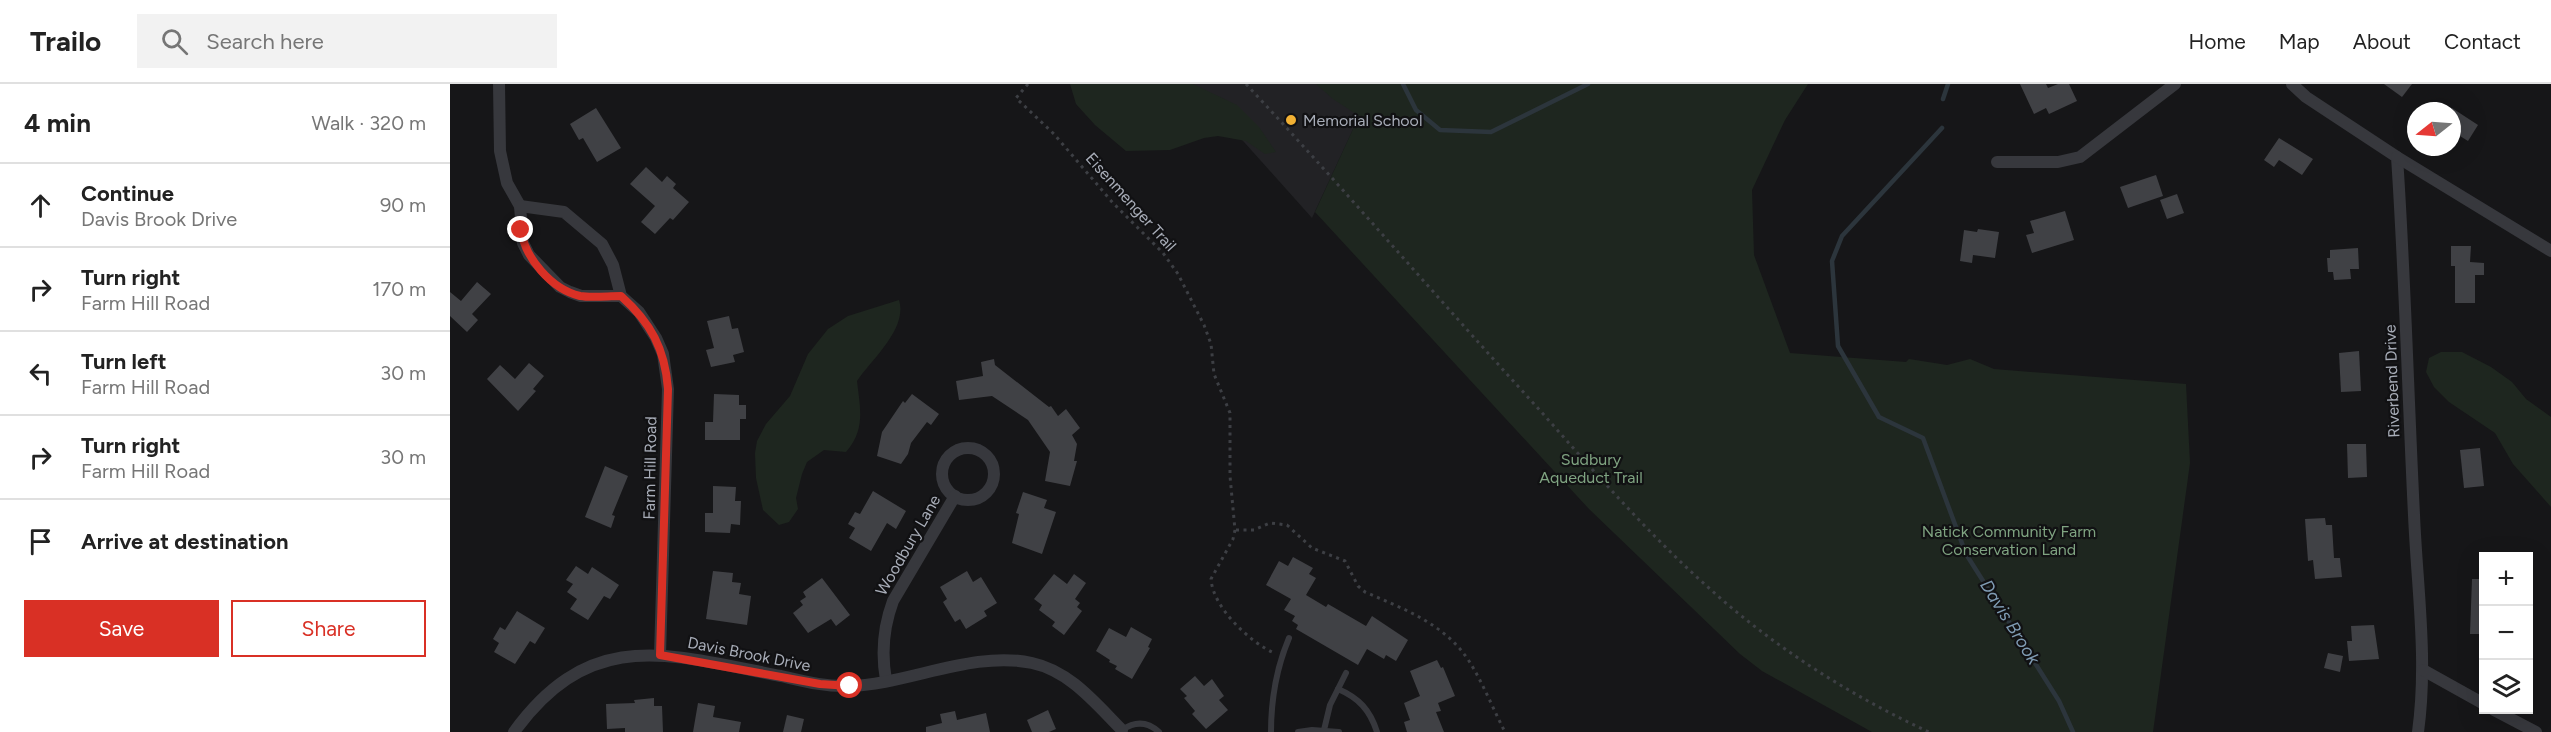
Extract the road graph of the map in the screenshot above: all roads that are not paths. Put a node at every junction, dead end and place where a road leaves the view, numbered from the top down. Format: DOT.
graph roads {
  1 [pos="499,84"];
  2 [pos="2175,84"];
  3 [pos="2292,84"];
  4 [pos="2397,157"];
  5 [pos="1997,162"];
  6 [pos="520,206"];
  7 [pos="2551,251"];
  8 [pos="621,296"];
  9 [pos="955,496"];
  10 [pos="1289,638"];
  11 [pos="660,655"];
  12 [pos="2424,670"];
  13 [pos="1346,673"];
  14 [pos="886,681"];
  15 [pos="1338,689"];
  16 [pos="2479,701"];
  17 [pos="2502,714"];
  18 [pos="1324,730"];
  19 [pos="1121,731"];
  20 [pos="514,732"];
  21 [pos="1159,732"];
  22 [pos="1271,732"];
  23 [pos="1298,732"];
  24 [pos="1340,732"];
  25 [pos="1377,732"];
  26 [pos="2418,732"];
  27 [pos="2536,732"];
  1 -- 6 [label="street"];
  2 -- 5 [label="street"];
  3 -- 4 [label="street"];
  4 -- 7 [label="street"];
  4 -- 12 [label="street, Riverbend Drive"];
  6 -- 8 [label="street, Farm Hill Road"];
  6 -- 8 [label="street"];
  8 -- 11 [label="street, Farm Hill Road"];
  9 -- 9 [label="street"];
  9 -- 14 [label="street, Woodbury Lane"];
  10 -- 22 [label="lane"];
  11 -- 14 [label="street, Davis Brook Drive"];
  11 -- 20 [label="street, Davis Brook Drive"];
  12 -- 16 [label="street"];
  12 -- 26 [label="street, Riverbend Drive"];
  13 -- 15 [label="lane"];
  14 -- 19 [label="street, Davis Brook Drive"];
  15 -- 18 [label="lane"];
  15 -- 25 [label="lane"];
  17 -- 27 [label="street"];
  18 -- 23 [label="lane"];
  18 -- 24 [label="lane"];
  19 -- 21 [label="lane"];
}
